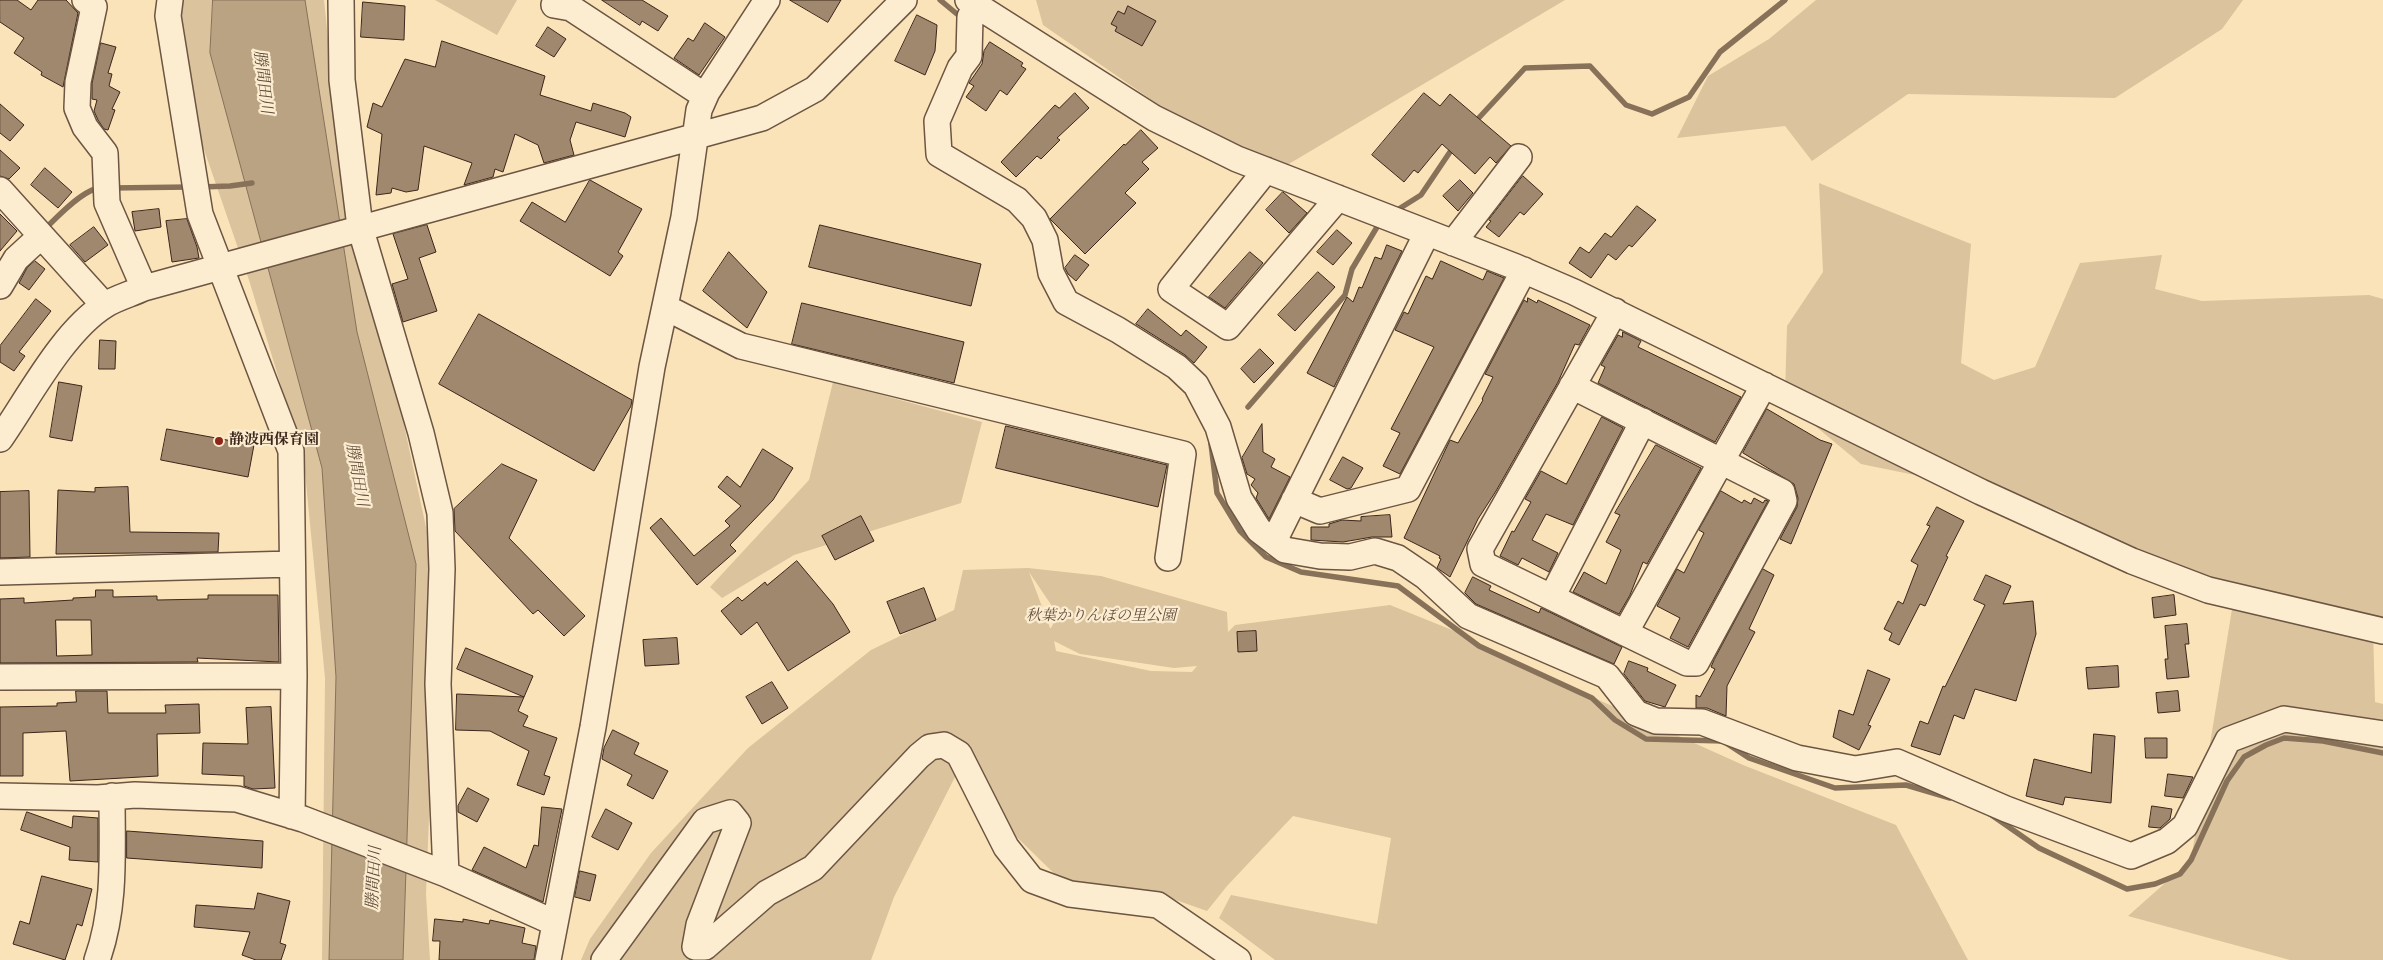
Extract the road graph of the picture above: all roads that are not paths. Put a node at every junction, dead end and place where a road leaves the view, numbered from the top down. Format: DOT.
graph roads {
  1 [pos="85,0"];
  2 [pos="170,0"];
  3 [pos="341,0"];
  4 [pos="767,0"];
  5 [pos="904,0"];
  6 [pos="973,4"];
  7 [pos="554,5"];
  8 [pos="705,96"];
  9 [pos="697,135"];
  10 [pos="1519,158"];
  11 [pos="1266,170"];
  12 [pos="0,190"];
  13 [pos="1338,198"];
  14 [pos="360,227"];
  15 [pos="1427,233"];
  16 [pos="41,236"];
  17 [pos="1453,243"];
  18 [pos="219,268"];
  19 [pos="1524,270"];
  20 [pos="0,286"];
  21 [pos="144,288"];
  22 [pos="104,306"];
  23 [pos="665,307"];
  24 [pos="1615,311"];
  25 [pos="1764,385"];
  26 [pos="1572,386"];
  27 [pos="1643,422"];
  28 [pos="0,439"];
  29 [pos="1721,461"];
  30 [pos="1294,500"];
  31 [pos="1274,542"];
  32 [pos="1168,558"];
  33 [pos="292,564"];
  34 [pos="0,572"];
  35 [pos="1552,597"];
  36 [pos="2383,631"];
  37 [pos="1625,633"];
  38 [pos="294,676"];
  39 [pos="0,678"];
  40 [pos="2383,734"];
  41 [pos="0,796"];
  42 [pos="112,796"];
  43 [pos="298,817"];
  44 [pos="446,874"];
  45 [pos="555,923"];
  46 [pos="97,960"];
  47 [pos="548,960"];
  48 [pos="604,960"];
  49 [pos="1238,960"];
  1 -- 21 [label="street"];
  2 -- 18 [label="street"];
  3 -- 14 [label="street"];
  4 -- 8 [label="street"];
  5 -- 9 [label="street"];
  6 -- 11 [label="street"];
  6 -- 31 [label="street"];
  7 -- 8 [label="street"];
  8 -- 9 [label="street"];
  9 -- 14 [label="street"];
  9 -- 23 [label="street"];
  10 -- 17 [label="street"];
  11 -- 13 [label="street"];
  11 -- 13 [label="street"];
  12 -- 16 [label="street"];
  13 -- 15 [label="street"];
  14 -- 18 [label="street"];
  14 -- 44 [label="street"];
  15 -- 17 [label="street"];
  15 -- 30 [label="street"];
  16 -- 20 [label="street"];
  16 -- 22 [label="street"];
  17 -- 19 [label="street"];
  18 -- 21 [label="street"];
  18 -- 33 [label="street"];
  19 -- 24 [label="street"];
  19 -- 30 [label="street"];
  21 -- 22 [label="street"];
  22 -- 28 [label="street"];
  23 -- 32 [label="street"];
  23 -- 45 [label="street"];
  24 -- 25 [label="street"];
  24 -- 26 [label="street"];
  25 -- 29 [label="street"];
  25 -- 36 [label="street"];
  26 -- 27 [label="street"];
  26 -- 35 [label="street"];
  27 -- 29 [label="street"];
  27 -- 35 [label="street"];
  29 -- 37 [label="street"];
  29 -- 37 [label="street"];
  30 -- 31 [label="street"];
  31 -- 40 [label="street"];
  33 -- 34 [label="street"];
  33 -- 38 [label="street"];
  35 -- 37 [label="street"];
  38 -- 39 [label="street"];
  38 -- 43 [label="street"];
  41 -- 42 [label="street"];
  42 -- 43 [label="street"];
  42 -- 46 [label="street"];
  43 -- 44 [label="street"];
  44 -- 45 [label="street"];
  45 -- 47 [label="street"];
  48 -- 49 [label="street"];
}
